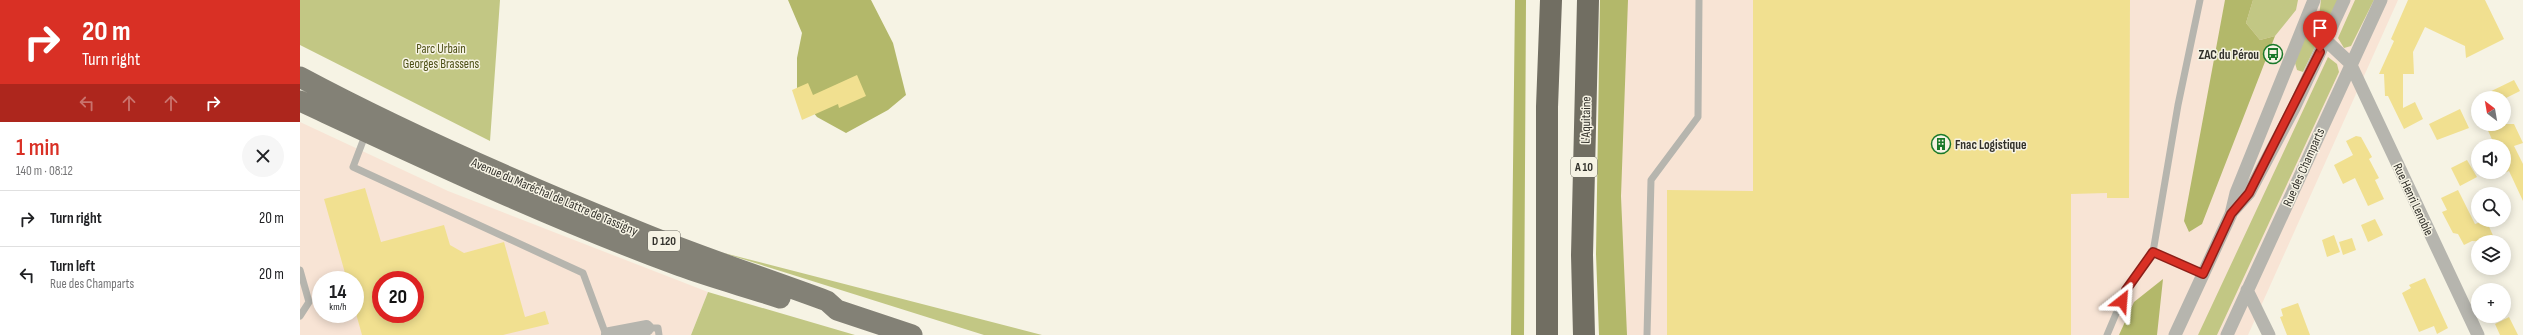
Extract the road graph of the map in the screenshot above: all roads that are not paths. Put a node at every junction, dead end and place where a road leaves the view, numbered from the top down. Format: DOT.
graph roads {
  1 [pos="1551,0"];
  2 [pos="1588,0"];
  3 [pos="1699,0"];
  4 [pos="2200,0"];
  5 [pos="2314,0"];
  6 [pos="2344,0"];
  7 [pos="2381,0"];
  8 [pos="2309,15"];
  9 [pos="2325,41"];
  10 [pos="2350,63"];
  11 [pos="300,77"];
  12 [pos="300,101"];
  13 [pos="366,132"];
  14 [pos="2231,214"];
  15 [pos="2153,252"];
  16 [pos="300,270"];
  17 [pos="2203,274"];
  18 [pos="2247,290"];
  19 [pos="837,310"];
  20 [pos="300,316"];
  21 [pos="653,331"];
  22 [pos="609,335"];
  23 [pos="912,335"];
  24 [pos="1547,335"];
  25 [pos="1584,335"];
  26 [pos="1647,335"];
  27 [pos="2107,335"];
  28 [pos="2175,335"];
  29 [pos="2227,335"];
  30 [pos="2269,335"];
  31 [pos="2478,335"];
  1 -- 24 [label="highway"];
  2 -- 25 [label="highway, L'Aquitaine / A 10"];
  3 -- 26 [label="lane"];
  4 -- 15 [label="lane"];
  5 -- 8 [label="street"];
  6 -- 9 [label="street"];
  7 -- 10 [label="street, Rue des Champarts"];
  8 -- 9 [label="street"];
  8 -- 14 [label="street"];
  9 -- 10 [label="street"];
  9 -- 14 [label="street"];
  10 -- 18 [label="street, Rue des Champarts"];
  10 -- 31 [label="street, Rue Henri Lenoble"];
  11 -- 19 [label="main road, Avenue du Maréchal de Lattre de Tassigny / D 120"];
  12 -- 13 [label="main road, Avenue du Maréchal de Lattre de Tassigny / D 120"];
  13 -- 19 [label="main road, Avenue du Maréchal de Lattre de Tassigny / D 120"];
  13 -- 22 [label="lane"];
  14 -- 17 [label="street"];
  15 -- 17 [label="lane"];
  15 -- 27 [label="lane"];
  16 -- 20 [label="lane"];
  17 -- 28 [label="street"];
  18 -- 29 [label="street, Rue des Champarts"];
  18 -- 30 [label="street"];
  19 -- 23 [label="main road, Avenue du Maréchal de Lattre de Tassigny / D 120"];
  21 -- 22 [label="street"];
}
